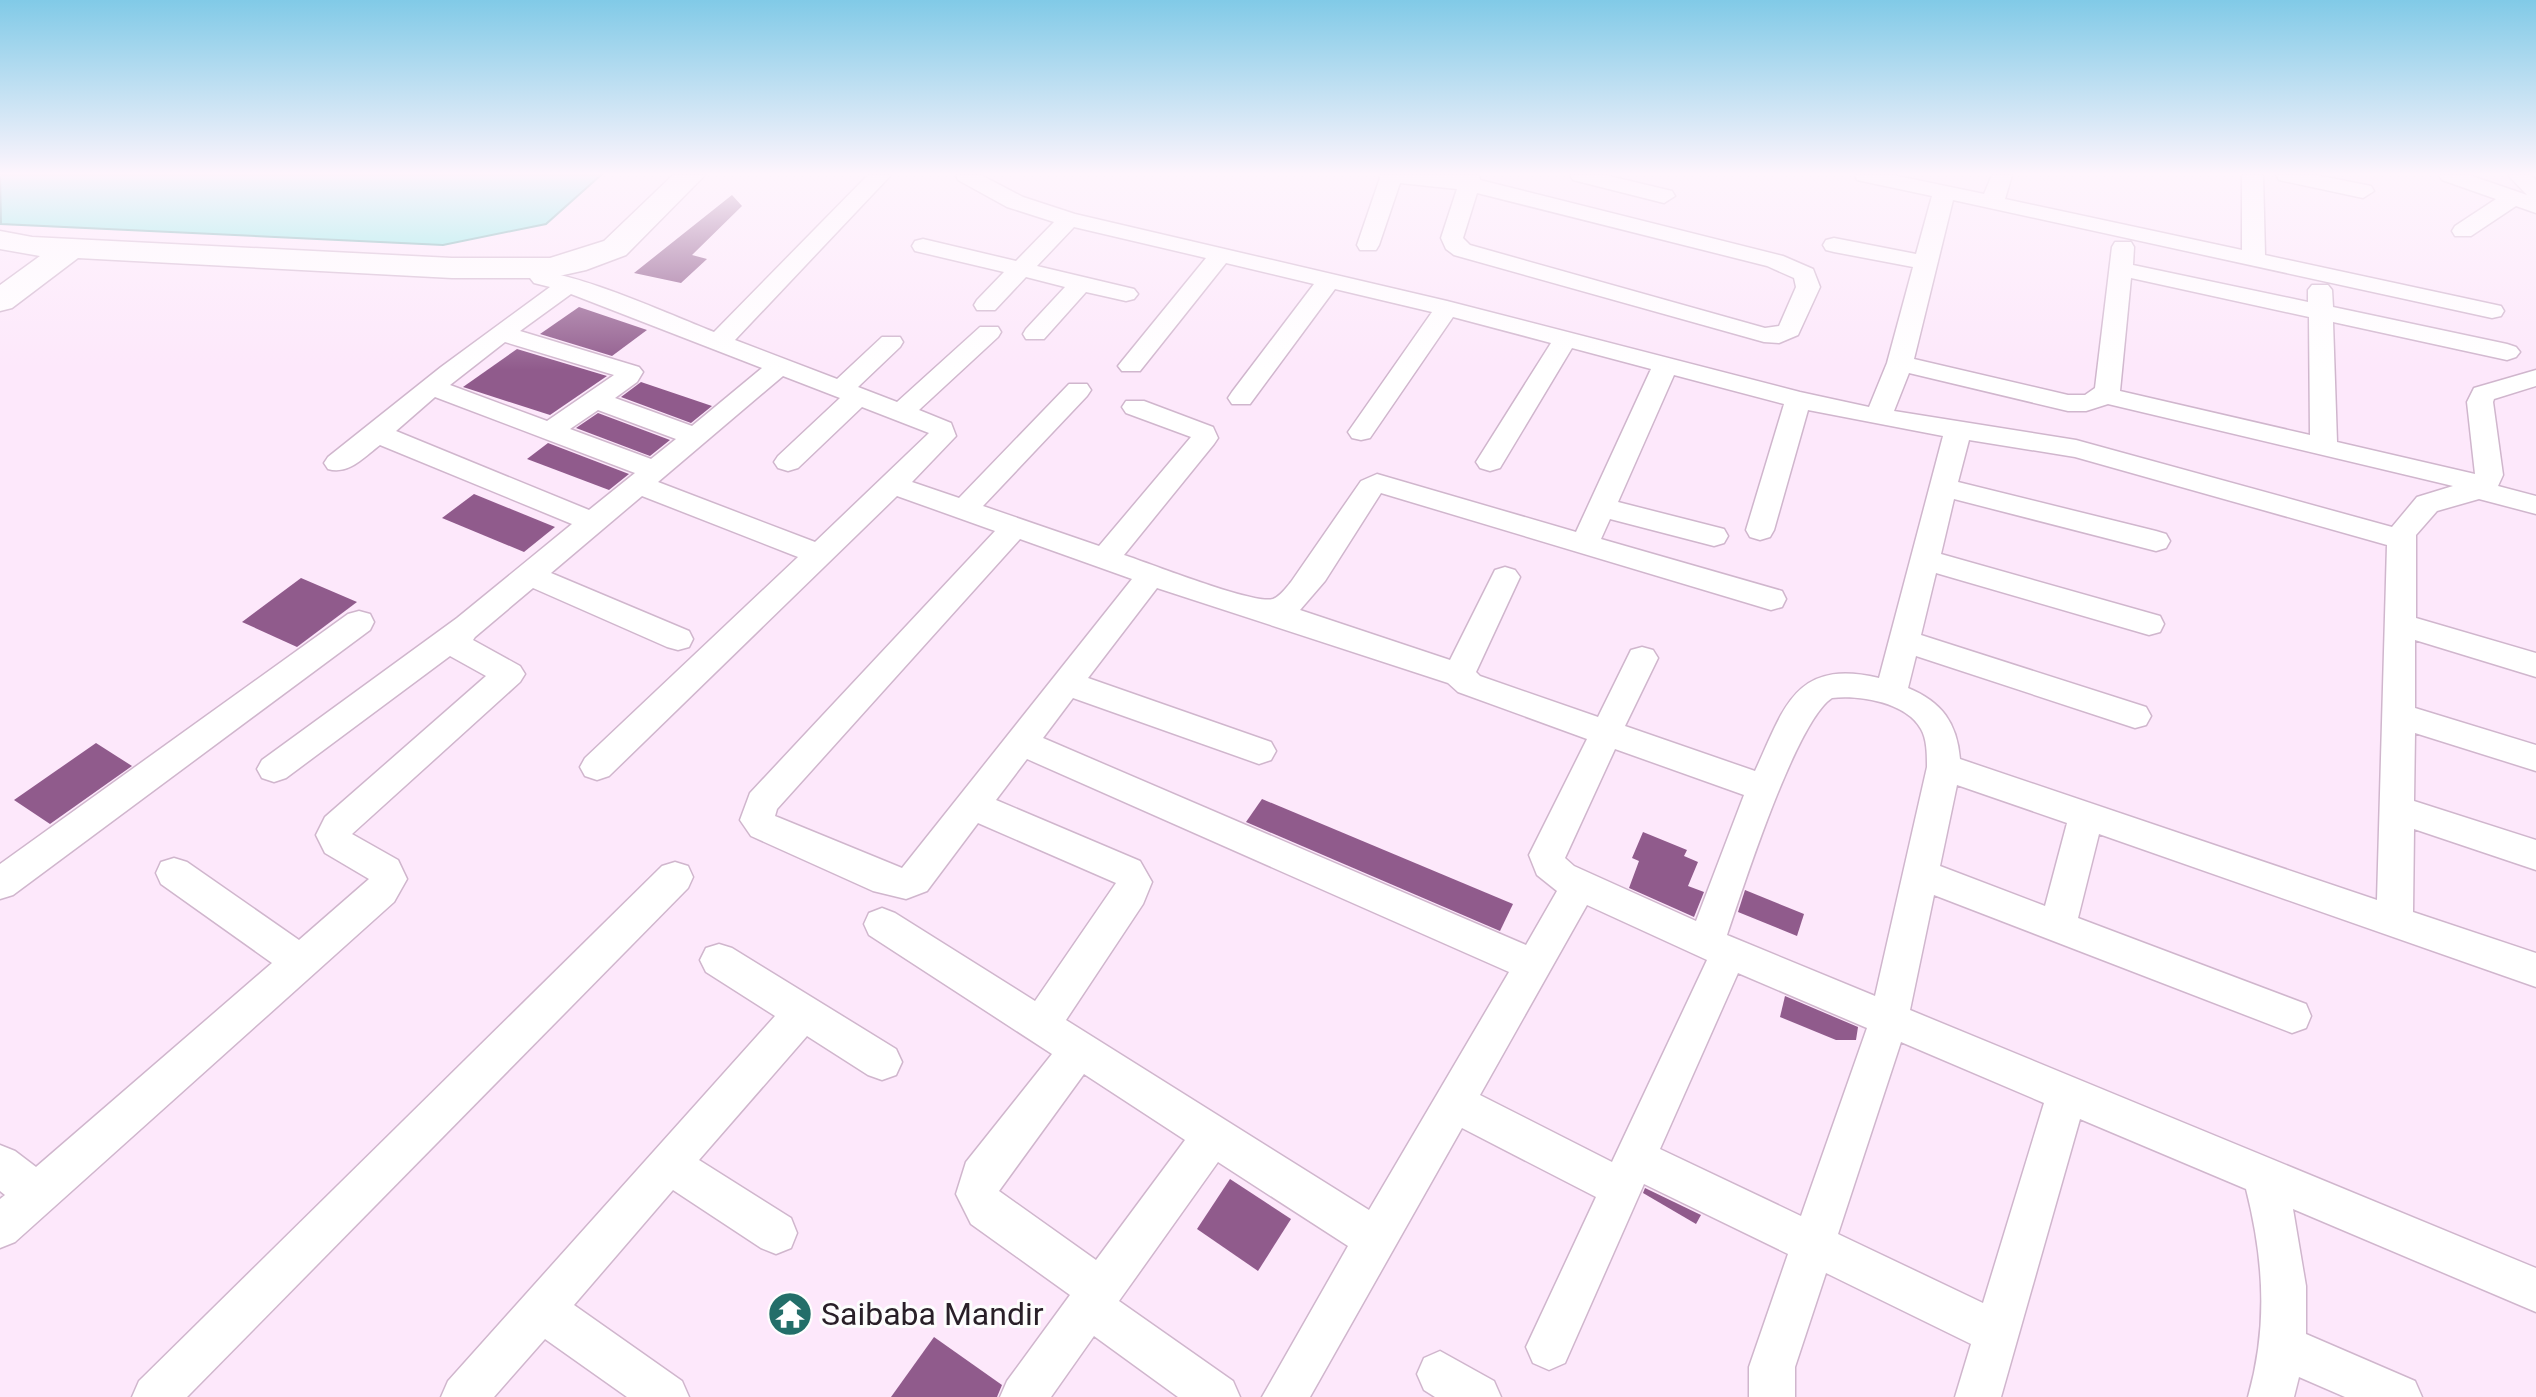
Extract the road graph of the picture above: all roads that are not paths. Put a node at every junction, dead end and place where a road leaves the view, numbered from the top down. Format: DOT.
graph roads {
  1 [pos="0,240"];
  2 [pos="623,240"];
  3 [pos="817,240"];
  4 [pos="1048,240"];
  5 [pos="1164,240"];
  6 [pos="1370,240"];
  7 [pos="1453,240"];
  8 [pos="1697,240"];
  9 [pos="1932,240"];
  10 [pos="2124,240"];
  11 [pos="2167,240"];
  12 [pos="2253,240"];
  13 [pos="1368,245"];
  14 [pos="1834,245"];
  15 [pos="923,246"];
  16 [pos="615,248"];
  17 [pos="40,252"];
  18 [pos="1222,253"];
  19 [pos="2253,259"];
  20 [pos="1926,263"];
  21 [pos="1021,268"];
  22 [pos="2121,269"];
  23 [pos="2320,274"];
  24 [pos="0,278"];
  25 [pos="1329,280"];
  26 [pos="555,282"];
  27 [pos="1081,283"];
  28 [pos="1126,294"];
  29 [pos="0,301"];
  30 [pos="986,305"];
  31 [pos="1447,308"];
  32 [pos="2321,311"];
  33 [pos="2492,311"];
  34 [pos="989,332"];
  35 [pos="501,333"];
  36 [pos="1035,334"];
  37 [pos="1565,340"];
  38 [pos="719,342"];
  39 [pos="891,342"];
  40 [pos="2507,352"];
  41 [pos="1900,363"];
  42 [pos="780,366"];
  43 [pos="1131,366"];
  44 [pos="1665,367"];
  45 [pos="2521,382"];
  46 [pos="432,387"];
  47 [pos="1078,390"];
  48 [pos="848,394"];
  49 [pos="2103,395"];
  50 [pos="2536,396"];
  51 [pos="1241,398"];
  52 [pos="595,400"];
  53 [pos="1798,400"];
  54 [pos="1135,407"];
  55 [pos="900,413"];
  56 [pos="1879,416"];
  57 [pos="1958,429"];
  58 [pos="551,430"];
  59 [pos="1361,432"];
  60 [pos="378,434"];
  61 [pos="694,436"];
  62 [pos="2324,447"];
  63 [pos="788,462"];
  64 [pos="1490,462"];
  65 [pos="338,463"];
  66 [pos="646,477"];
  67 [pos="893,485"];
  68 [pos="1943,487"];
  69 [pos="2481,487"];
  70 [pos="2536,505"];
  71 [pos="1602,507"];
  72 [pos="964,509"];
  73 [pos="592,522"];
  74 [pos="1015,527"];
  75 [pos="1760,530"];
  76 [pos="1714,536"];
  77 [pos="2402,539"];
  78 [pos="2156,541"];
  79 [pos="1584,545"];
  80 [pos="820,555"];
  81 [pos="1104,560"];
  82 [pos="1925,560"];
  83 [pos="529,575"];
  84 [pos="1151,575"];
  85 [pos="1505,577"];
  86 [pos="1771,599"];
  87 [pos="1266,610"];
  88 [pos="359,622"];
  89 [pos="2149,624"];
  90 [pos="2400,624"];
  91 [pos="469,625"];
  92 [pos="678,639"];
  93 [pos="1904,641"];
  94 [pos="1642,658"];
  95 [pos="2536,665"];
  96 [pos="1459,675"];
  97 [pos="1067,683"];
  98 [pos="1891,694"];
  99 [pos="2398,715"];
  100 [pos="2135,716"];
  101 [pos="1606,732"];
  102 [pos="1021,742"];
  103 [pos="1259,751"];
  104 [pos="2536,758"];
  105 [pos="597,767"];
  106 [pos="1944,767"];
  107 [pos="274,769"];
  108 [pos="1763,788"];
  109 [pos="972,805"];
  110 [pos="2397,809"];
  111 [pos="2086,816"];
  112 [pos="2536,855"];
  113 [pos="174,873"];
  114 [pos="1921,874"];
  115 [pos="675,877"];
  116 [pos="0,884"];
  117 [pos="1579,886"];
  118 [pos="2395,921"];
  119 [pos="882,924"];
  120 [pos="2058,926"];
  121 [pos="1717,948"];
  122 [pos="719,960"];
  123 [pos="300,962"];
  124 [pos="1533,965"];
  125 [pos="2536,970"];
  126 [pos="803,1012"];
  127 [pos="2292,1016"];
  128 [pos="1889,1019"];
  129 [pos="1040,1026"];
  130 [pos="1079,1050"];
  131 [pos="882,1062"];
  132 [pos="2067,1094"];
  133 [pos="1454,1103"];
  134 [pos="1213,1135"];
  135 [pos="669,1164"];
  136 [pos="0,1165"];
  137 [pos="1628,1173"];
  138 [pos="2264,1176"];
  139 [pos="37,1194"];
  140 [pos="0,1227"];
  141 [pos="776,1233"];
  142 [pos="1376,1239"];
  143 [pos="1813,1244"];
  144 [pos="2536,1290"];
  145 [pos="1095,1298"];
  146 [pos="541,1309"];
  147 [pos="1997,1333"];
  148 [pos="1549,1347"];
  149 [pos="2283,1347"];
  150 [pos="155,1397"];
  151 [pos="464,1397"];
  152 [pos="666,1397"];
  153 [pos="1023,1397"];
  154 [pos="1217,1397"];
  155 [pos="1285,1397"];
  156 [pos="1772,1397"];
  157 [pos="1978,1397"];
  158 [pos="2271,1397"];
  159 [pos="2399,1397"];
  1 -- 17 [label="main road"];
  2 -- 16 [label="main road"];
  3 -- 38 [label="street"];
  4 -- 21 [label="street"];
  5 -- 18 [label="street"];
  6 -- 13 [label="street"];
  7 -- 8 [label="street"];
  9 -- 20 [label="street"];
  10 -- 22 [label="street"];
  11 -- 19 [label="street"];
  12 -- 19 [label="street"];
  14 -- 20 [label="street"];
  15 -- 21 [label="street"];
  16 -- 17 [label="main road"];
  16 -- 26 [label="main road"];
  17 -- 24 [label="main road"];
  17 -- 26 [label="main road"];
  17 -- 29 [label="main road"];
  18 -- 25 [label="street"];
  18 -- 43 [label="street"];
  19 -- 23 [label="street"];
  20 -- 41 [label="street"];
  21 -- 27 [label="street"];
  21 -- 30 [label="street"];
  22 -- 32 [label="street"];
  22 -- 49 [label="street"];
  23 -- 32 [label="street"];
  23 -- 33 [label="street"];
  25 -- 31 [label="street"];
  25 -- 51 [label="street"];
  26 -- 35 [label="street"];
  26 -- 38 [label="street"];
  27 -- 28 [label="street"];
  27 -- 36 [label="street"];
  31 -- 37 [label="street"];
  31 -- 59 [label="street"];
  32 -- 40 [label="street"];
  32 -- 62 [label="street"];
  34 -- 55 [label="street"];
  35 -- 46 [label="street"];
  35 -- 52 [label="street"];
  37 -- 44 [label="street"];
  37 -- 64 [label="street"];
  38 -- 42 [label="street"];
  39 -- 48 [label="street"];
  41 -- 49 [label="street"];
  41 -- 56 [label="street"];
  42 -- 48 [label="street"];
  42 -- 61 [label="street"];
  44 -- 53 [label="street"];
  44 -- 71 [label="street"];
  45 -- 50 [label="street"];
  45 -- 69 [label="street"];
  46 -- 58 [label="street"];
  46 -- 60 [label="street"];
  47 -- 72 [label="street"];
  48 -- 55 [label="street"];
  48 -- 63 [label="street"];
  49 -- 62 [label="street"];
  52 -- 58 [label="street"];
  52 -- 61 [label="street"];
  53 -- 56 [label="street"];
  53 -- 75 [label="street"];
  54 -- 81 [label="street"];
  55 -- 67 [label="street"];
  56 -- 57 [label="street"];
  57 -- 68 [label="street"];
  57 -- 77 [label="street"];
  58 -- 66 [label="street"];
  60 -- 65 [label="street"];
  60 -- 73 [label="street"];
  61 -- 66 [label="street"];
  62 -- 69 [label="street"];
  66 -- 73 [label="street"];
  66 -- 80 [label="street"];
  67 -- 72 [label="street"];
  67 -- 80 [label="street"];
  68 -- 78 [label="street"];
  68 -- 82 [label="street"];
  69 -- 70 [label="street"];
  69 -- 77 [label="street"];
  71 -- 76 [label="street"];
  71 -- 79 [label="street"];
  72 -- 74 [label="street"];
  73 -- 83 [label="street"];
  74 -- 81 [label="street"];
  74 -- 109 [label="street"];
  77 -- 90 [label="street"];
  79 -- 86 [label="street"];
  79 -- 87 [label="street"];
  80 -- 105 [label="street"];
  81 -- 84 [label="street"];
  82 -- 89 [label="street"];
  82 -- 93 [label="street"];
  83 -- 91 [label="street"];
  83 -- 92 [label="street"];
  84 -- 87 [label="street"];
  84 -- 97 [label="street"];
  85 -- 96 [label="street"];
  87 -- 96 [label="street"];
  88 -- 116 [label="street"];
  90 -- 95 [label="street"];
  90 -- 99 [label="street"];
  91 -- 107 [label="street"];
  91 -- 123 [label="street"];
  93 -- 98 [label="street"];
  93 -- 100 [label="street"];
  94 -- 101 [label="street"];
  96 -- 101 [label="street"];
  97 -- 102 [label="street"];
  97 -- 103 [label="street"];
  98 -- 106 [label="street"];
  98 -- 108 [label="street"];
  99 -- 104 [label="street"];
  99 -- 110 [label="street"];
  101 -- 108 [label="street"];
  101 -- 117 [label="street"];
  102 -- 109 [label="street"];
  102 -- 124 [label="street"];
  106 -- 111 [label="street"];
  106 -- 114 [label="street"];
  108 -- 121 [label="street"];
  109 -- 129 [label="street"];
  110 -- 112 [label="street"];
  110 -- 118 [label="street"];
  111 -- 118 [label="street"];
  111 -- 120 [label="street"];
  113 -- 123 [label="street"];
  114 -- 120 [label="street"];
  114 -- 128 [label="street"];
  115 -- 150 [label="street"];
  117 -- 121 [label="street"];
  117 -- 124 [label="street"];
  118 -- 125 [label="street"];
  119 -- 129 [label="street"];
  120 -- 127 [label="street"];
  121 -- 128 [label="street"];
  121 -- 137 [label="street"];
  122 -- 126 [label="street"];
  123 -- 139 [label="street"];
  124 -- 133 [label="street"];
  126 -- 131 [label="street"];
  126 -- 135 [label="street"];
  128 -- 132 [label="street"];
  128 -- 143 [label="street"];
  129 -- 130 [label="street"];
  130 -- 134 [label="street"];
  130 -- 145 [label="street"];
  132 -- 138 [label="street"];
  132 -- 147 [label="street"];
  133 -- 137 [label="street"];
  133 -- 142 [label="street"];
  134 -- 142 [label="street"];
  134 -- 145 [label="street"];
  135 -- 141 [label="street"];
  135 -- 146 [label="street"];
  136 -- 139 [label="street"];
  137 -- 143 [label="street"];
  137 -- 148 [label="street"];
  138 -- 144 [label="street"];
  138 -- 149 [label="street"];
  139 -- 140 [label="street"];
  142 -- 155 [label="street"];
  143 -- 147 [label="street"];
  143 -- 156 [label="street"];
  145 -- 153 [label="street"];
  145 -- 154 [label="street"];
  146 -- 151 [label="street"];
  146 -- 152 [label="street"];
  147 -- 157 [label="street"];
  149 -- 158 [label="street"];
  149 -- 159 [label="street"];
}
